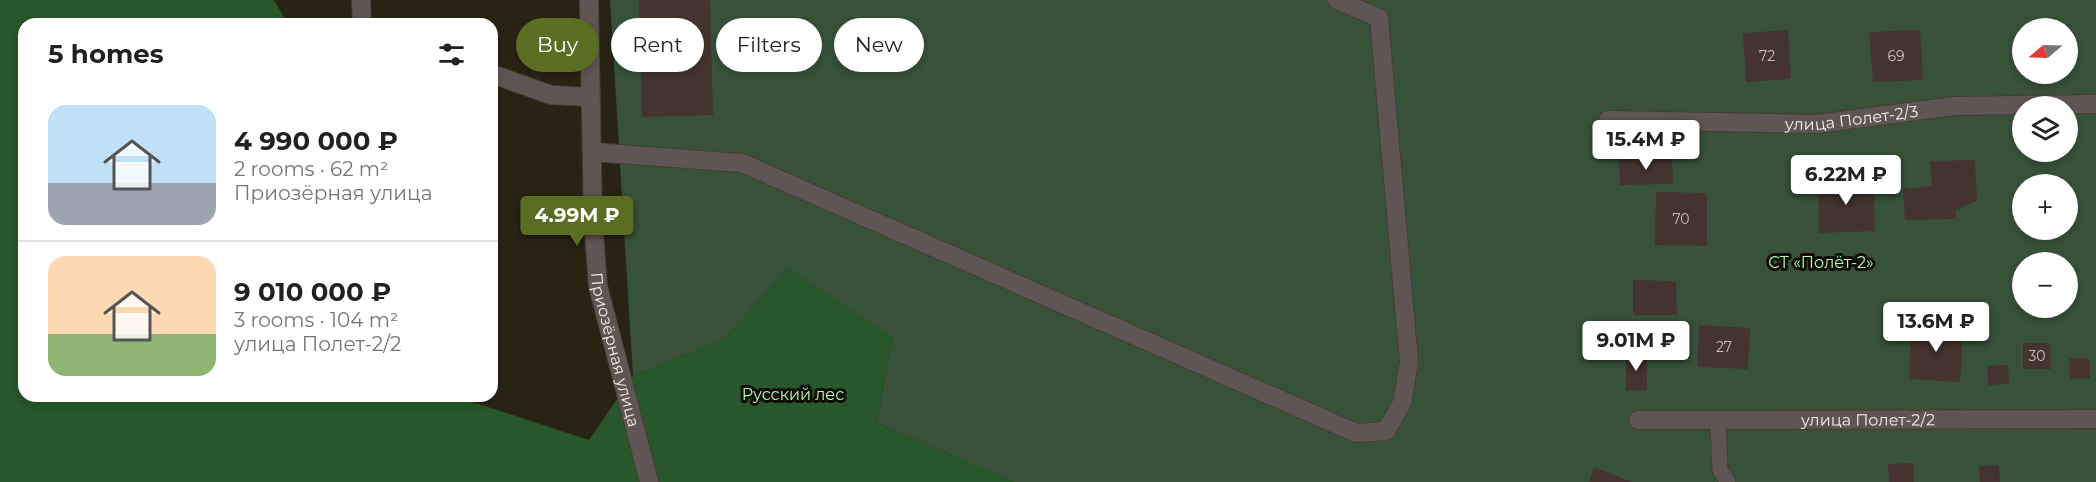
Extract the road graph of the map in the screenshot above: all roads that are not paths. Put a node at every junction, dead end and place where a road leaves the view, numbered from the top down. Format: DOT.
graph roads {
  1 [pos="361,0"];
  2 [pos="589,0"];
  3 [pos="1337,0"];
  4 [pos="362,18"];
  5 [pos="498,76"];
  6 [pos="590,97"];
  7 [pos="2096,104"];
  8 [pos="1608,120"];
  9 [pos="592,152"];
  10 [pos="2096,419"];
  11 [pos="1638,420"];
  12 [pos="1718,420"];
  13 [pos="649,482"];
  14 [pos="1728,482"];
  1 -- 4 [label="street"];
  2 -- 6 [label="street, Приозёрная улица"];
  3 -- 9 [label="street"];
  5 -- 6 [label="street"];
  6 -- 9 [label="street, Приозёрная улица"];
  7 -- 8 [label="street, улица Полет-2/3"];
  9 -- 13 [label="street, Приозёрная улица"];
  10 -- 12 [label="street, улица Полет-2/2"];
  11 -- 12 [label="street, улица Полет-2/2"];
  12 -- 14 [label="lane"];
}
